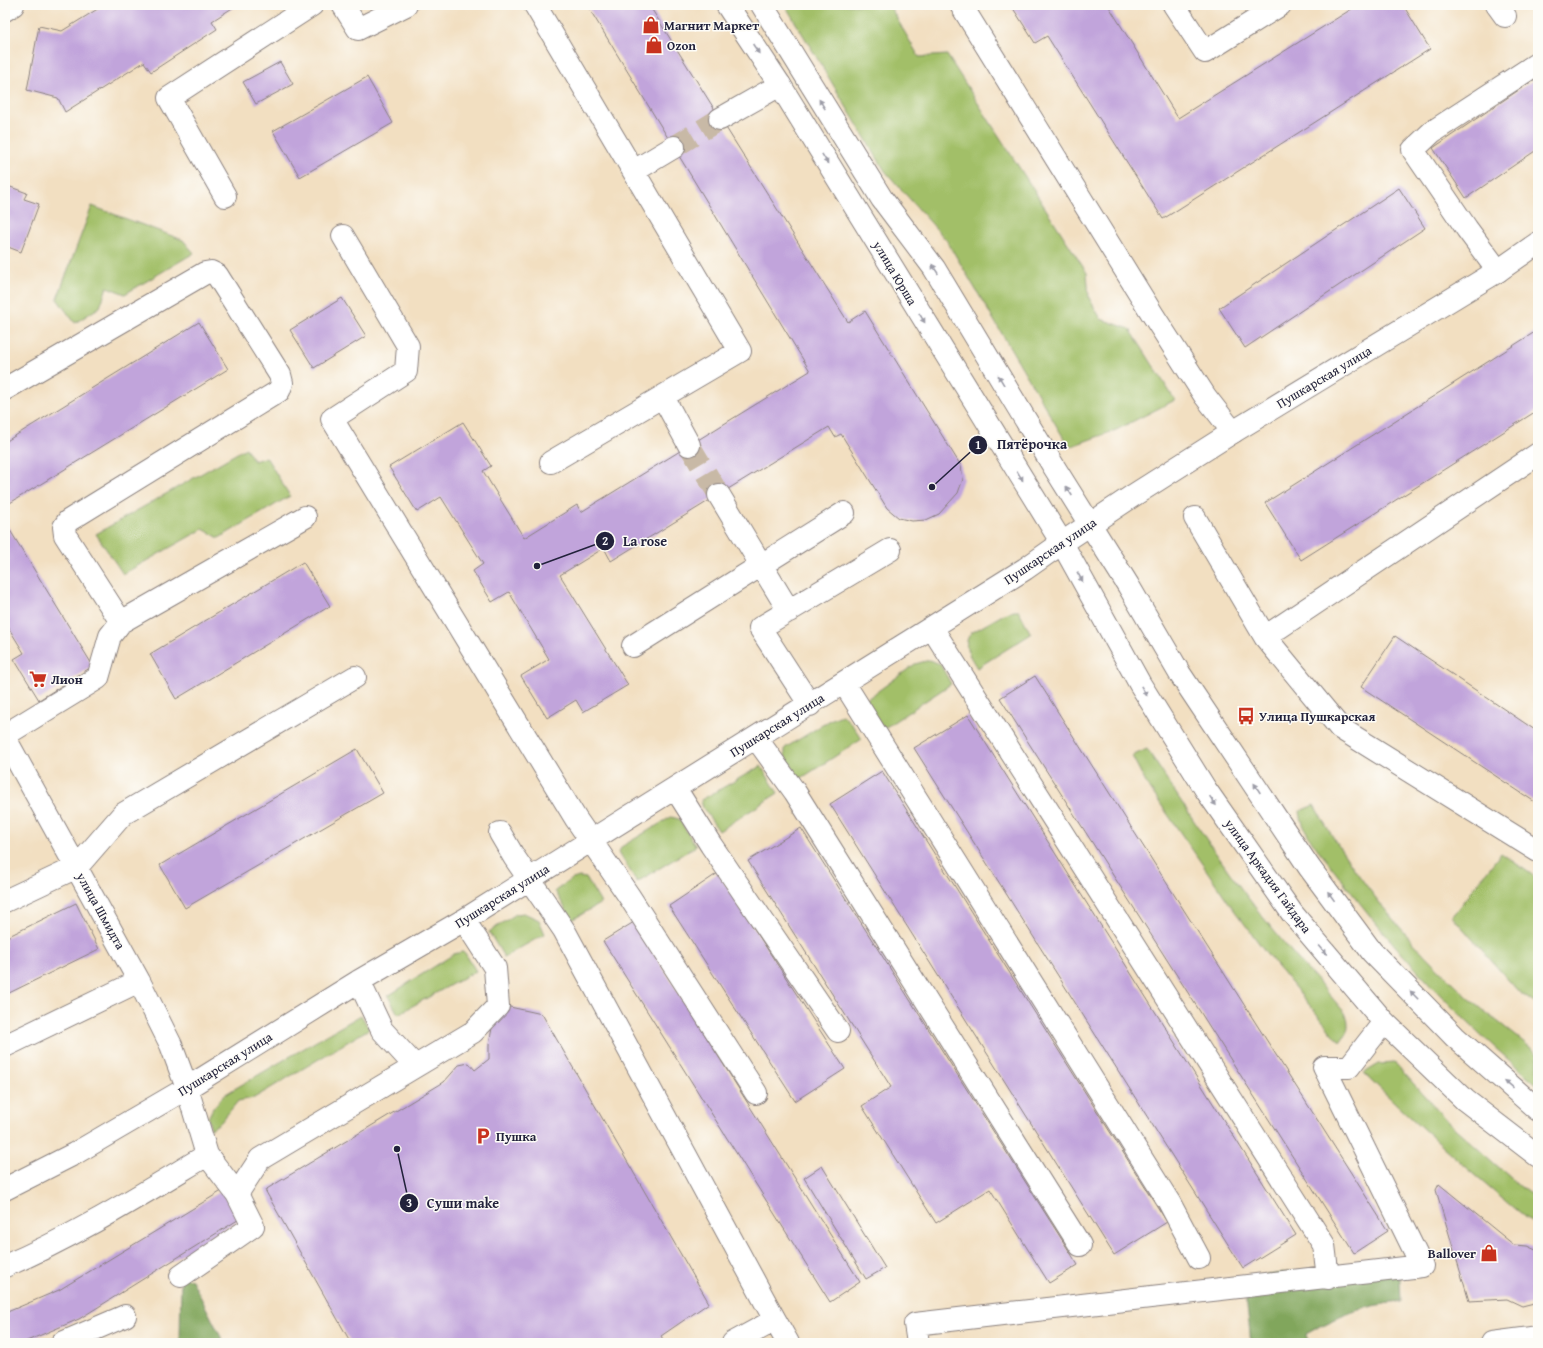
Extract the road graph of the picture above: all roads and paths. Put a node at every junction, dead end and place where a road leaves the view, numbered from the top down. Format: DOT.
graph roads {
  1 [pos="13,5"];
  2 [pos="312,5"];
  3 [pos="343,5"];
  4 [pos="406,5"];
  5 [pos="535,5"];
  6 [pos="727,5"];
  7 [pos="762,5"];
  8 [pos="961,5"];
  9 [pos="1174,5"];
  10 [pos="1280,5"];
  11 [pos="5,10"];
  12 [pos="1538,63"];
  13 [pos="802,72"];
  14 [pos="780,85"];
  15 [pos="720,119"];
  16 [pos="674,147"];
  17 [pos="634,171"];
  18 [pos="225,196"];
  19 [pos="343,236"];
  20 [pos="1538,243"];
  21 [pos="1498,271"];
  22 [pos="5,389"];
  23 [pos="663,397"];
  24 [pos="1233,432"];
  25 [pos="689,445"];
  26 [pos="1538,454"];
  27 [pos="551,462"];
  28 [pos="719,495"];
  29 [pos="844,513"];
  30 [pos="305,517"];
  31 [pos="1195,518"];
  32 [pos="1091,524"];
  33 [pos="1062,543"];
  34 [pos="890,550"];
  35 [pos="762,564"];
  36 [pos="789,611"];
  37 [pos="121,622"];
  38 [pos="932,628"];
  39 [pos="1265,637"];
  40 [pos="633,646"];
  41 [pos="355,677"];
  42 [pos="844,683"];
  43 [pos="810,705"];
  44 [pos="5,735"];
  45 [pos="5,738"];
  46 [pos="756,738"];
  47 [pos="675,788"];
  48 [pos="500,832"];
  49 [pos="590,842"];
  50 [pos="1538,851"];
  51 [pos="76,868"];
  52 [pos="529,880"];
  53 [pos="5,901"];
  54 [pos="464,920"];
  55 [pos="139,981"];
  56 [pos="359,981"];
  57 [pos="1384,1022"];
  58 [pos="838,1031"];
  59 [pos="5,1046"];
  60 [pos="415,1066"];
  61 [pos="187,1088"];
  62 [pos="756,1093"];
  63 [pos="1538,1110"];
  64 [pos="207,1155"];
  65 [pos="1538,1156"];
  66 [pos="5,1189"];
  67 [pos="237,1194"];
  68 [pos="1080,1245"];
  69 [pos="1199,1258"];
  70 [pos="5,1266"];
  71 [pos="181,1276"];
  72 [pos="1328,1278"];
  73 [pos="125,1316"];
  74 [pos="774,1320"];
  75 [pos="1538,1337"];
  76 [pos="62,1343"];
  77 [pos="733,1343"];
  78 [pos="788,1343"];
  79 [pos="918,1343"];
  80 [pos="1492,1343"];
  1 -- 11 [label="main road"];
  2 -- 18 [label="main road"];
  3 -- 4 [label="main road"];
  5 -- 17 [label="main road"];
  6 -- 14 [label="main road, улица Юрша, one-way"];
  7 -- 13 [label="main road"];
  8 -- 24 [label="main road"];
  9 -- 10 [label="main road"];
  12 -- 21 [label="main road"];
  13 -- 14 [label="main road"];
  32 -- 13 [label="main road, one-way"];
  14 -- 15 [label="main road"];
  14 -- 33 [label="main road, улица Юрша, one-way"];
  16 -- 17 [label="main road"];
  17 -- 23 [label="main road"];
  19 -- 49 [label="main road"];
  20 -- 21 [label="main road, Пушкарская улица"];
  21 -- 24 [label="main road, Пушкарская улица"];
  22 -- 37 [label="main road"];
  23 -- 25 [label="main road"];
  23 -- 27 [label="main road"];
  24 -- 32 [label="main road, Пушкарская улица"];
  26 -- 39 [label="main road"];
  28 -- 35 [label="main road"];
  29 -- 35 [label="main road"];
  30 -- 37 [label="main road"];
  31 -- 39 [label="main road"];
  32 -- 33 [label="main road, Пушкарская улица"];
  63 -- 32 [label="main road, one-way"];
  33 -- 38 [label="main road, Пушкарская улица"];
  33 -- 57 [label="main road, улица Аркадия Гайдара, one-way"];
  34 -- 36 [label="main road"];
  35 -- 36 [label="main road"];
  35 -- 40 [label="main road"];
  36 -- 43 [label="main road"];
  37 -- 44 [label="main road"];
  38 -- 42 [label="main road, Пушкарская улица"];
  38 -- 72 [label="main road"];
  39 -- 50 [label="main road"];
  41 -- 51 [label="main road"];
  42 -- 43 [label="main road, Пушкарская улица"];
  42 -- 69 [label="main road"];
  43 -- 46 [label="main road, Пушкарская улица"];
  45 -- 51 [label="main road, улица Шмидта"];
  46 -- 47 [label="main road, Пушкарская улица"];
  46 -- 68 [label="main road"];
  47 -- 49 [label="main road, Пушкарская улица"];
  47 -- 58 [label="main road"];
  48 -- 52 [label="main road"];
  49 -- 52 [label="main road, Пушкарская улица"];
  49 -- 62 [label="main road"];
  51 -- 53 [label="main road"];
  51 -- 55 [label="main road, улица Шмидта"];
  52 -- 54 [label="main road, Пушкарская улица"];
  52 -- 74 [label="main road"];
  54 -- 56 [label="main road, Пушкарская улица"];
  54 -- 60 [label="main road"];
  55 -- 59 [label="main road"];
  55 -- 61 [label="main road, улица Шмидта"];
  56 -- 60 [label="main road"];
  56 -- 61 [label="main road, Пушкарская улица"];
  57 -- 65 [label="main road, улица Аркадия Гайдара"];
  57 -- 72 [label="main road"];
  60 -- 67 [label="main road"];
  61 -- 64 [label="main road, улица Шмидта"];
  61 -- 66 [label="main road, Пушкарская улица"];
  64 -- 67 [label="main road"];
  64 -- 70 [label="main road"];
  67 -- 71 [label="main road"];
  72 -- 79 [label="main road"];
  73 -- 76 [label="main road"];
  74 -- 77 [label="main road"];
  74 -- 78 [label="main road"];
  75 -- 80 [label="main road"];
}
